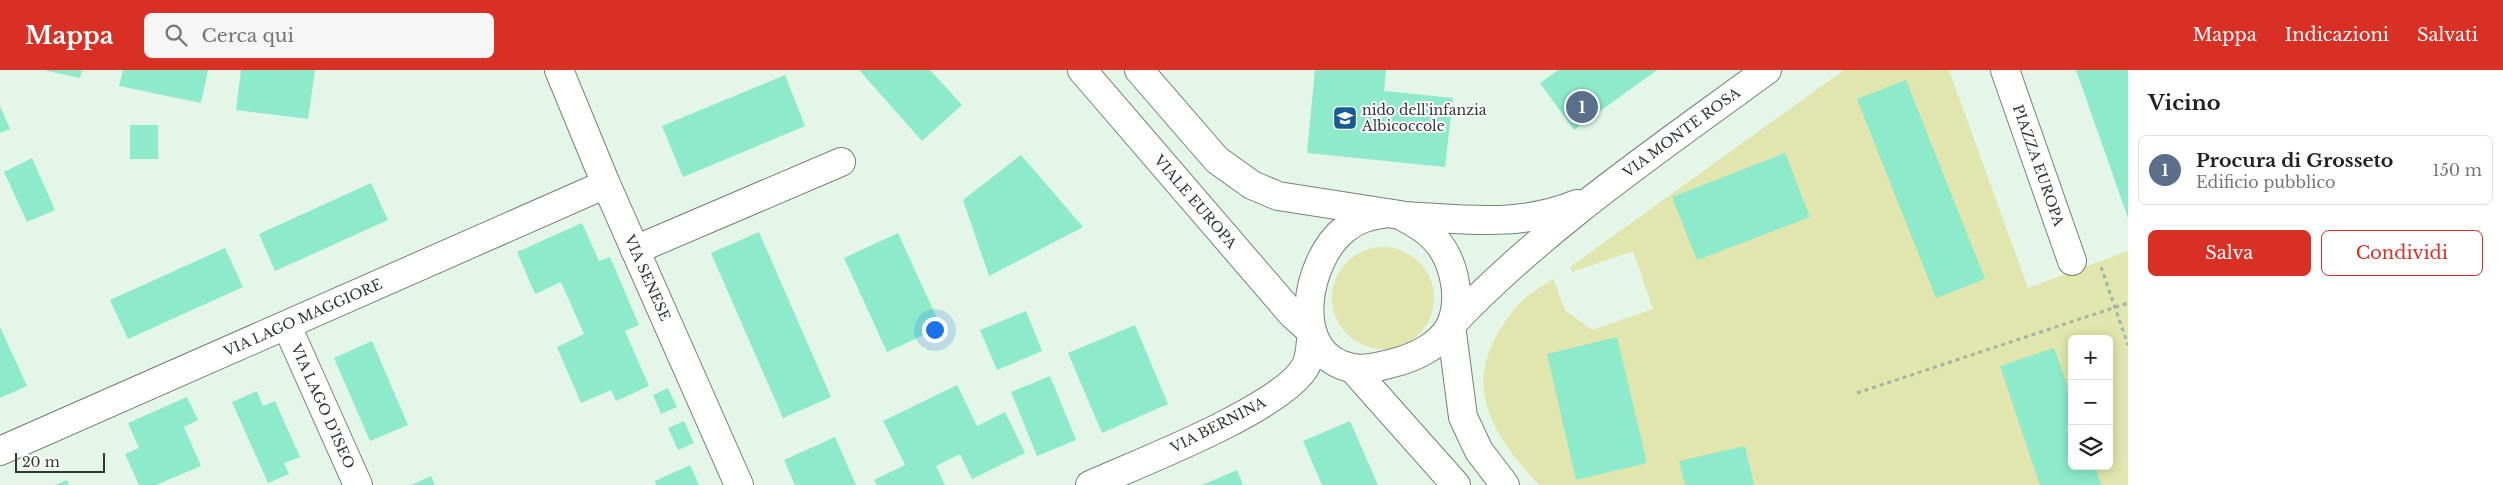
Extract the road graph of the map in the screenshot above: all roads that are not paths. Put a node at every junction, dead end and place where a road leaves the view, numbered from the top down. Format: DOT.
graph roads {
  1 [pos="560,70"];
  2 [pos="1082,70"];
  3 [pos="1139,70"];
  4 [pos="1767,70"];
  5 [pos="2005,70"];
  6 [pos="840,162"];
  7 [pos="606,184"];
  8 [pos="1597,196"];
  9 [pos="1392,215"];
  10 [pos="635,250"];
  11 [pos="2072,261"];
  12 [pos="1451,325"];
  13 [pos="288,326"];
  14 [pos="1312,332"];
  15 [pos="1352,368"];
  16 [pos="0,451"];
  17 [pos="358,485"];
  18 [pos="738,485"];
  19 [pos="1090,485"];
  20 [pos="1456,485"];
  21 [pos="1505,485"];
  1 -- 7 [label="street, VIA SENESE"];
  2 -- 14 [label="street, VIALE EUROPA"];
  3 -- 9 [label="street"];
  4 -- 8 [label="street, VIA MONTE ROSA"];
  5 -- 11 [label="street, PIAZZA EUROPA"];
  6 -- 10 [label="street"];
  7 -- 10 [label="street, VIA SENESE"];
  7 -- 13 [label="street, VIA LAGO MAGGIORE"];
  8 -- 9 [label="street, VIA MONTE ROSA"];
  8 -- 12 [label="street, VIA MONTE ROSA"];
  9 -- 12 [label="street"];
  9 -- 14 [label="street, VIALE EUROPA"];
  10 -- 18 [label="street, VIA SENESE"];
  12 -- 15 [label="street"];
  12 -- 21 [label="street"];
  13 -- 16 [label="street, VIA LAGO MAGGIORE"];
  13 -- 17 [label="street, VIA LAGO D'ISEO"];
  14 -- 15 [label="street, VIALE EUROPA"];
  14 -- 19 [label="street, VIA BERNINA"];
  15 -- 20 [label="street, VIALE EUROPA"];
}
